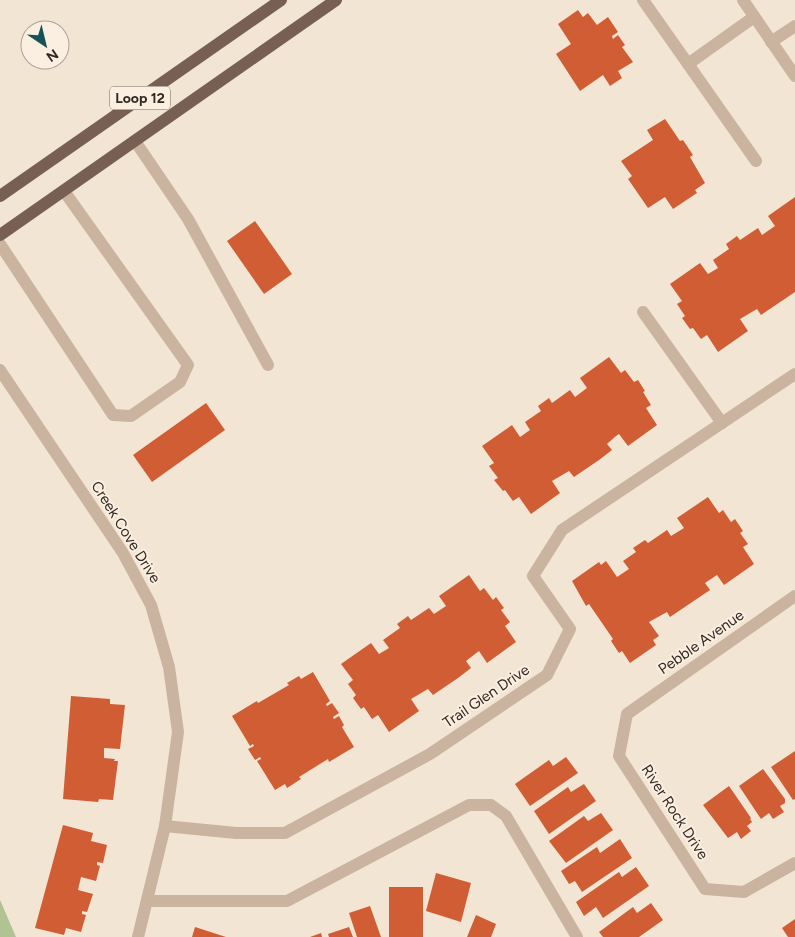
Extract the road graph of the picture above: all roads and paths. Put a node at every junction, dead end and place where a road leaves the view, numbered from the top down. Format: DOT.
graph roads {
  1 [pos="281,0"];
  2 [pos="336,0"];
  3 [pos="643,0"];
  4 [pos="743,0"];
  5 [pos="754,17"];
  6 [pos="795,26"];
  7 [pos="772,42"];
  8 [pos="688,64"];
  9 [pos="795,76"];
  10 [pos="135,141"];
  11 [pos="756,161"];
  12 [pos="64,191"];
  13 [pos="0,196"];
  14 [pos="0,235"];
  15 [pos="0,244"];
  16 [pos="643,312"];
  17 [pos="268,365"];
  18 [pos="0,370"];
  19 [pos="795,374"];
  20 [pos="722,423"];
  21 [pos="795,596"];
  22 [pos="627,714"];
  23 [pos="165,826"];
  24 [pos="795,863"];
  25 [pos="148,901"];
  26 [pos="138,937"];
  27 [pos="577,937"];
  1 -- 13 [label="main road, Loop 12"];
  2 -- 10 [label="main road, Loop 12"];
  3 -- 8 [label="street"];
  4 -- 5 [label="street"];
  5 -- 7 [label="street"];
  5 -- 8 [label="street"];
  6 -- 7 [label="street"];
  7 -- 9 [label="street"];
  8 -- 11 [label="street"];
  10 -- 12 [label="main road, Loop 12"];
  10 -- 17 [label="street"];
  12 -- 14 [label="main road, Loop 12"];
  12 -- 15 [label="street"];
  16 -- 20 [label="street"];
  18 -- 23 [label="street, Creek Cove Drive"];
  19 -- 20 [label="street, Trail Glen Drive"];
  20 -- 23 [label="street, Trail Glen Drive"];
  21 -- 22 [label="street, Pebble Avenue"];
  22 -- 24 [label="street, River Rock Drive"];
  23 -- 25 [label="street, Creek Cove Drive"];
  25 -- 26 [label="street, Creek Cove Drive"];
  25 -- 27 [label="street"];
}
